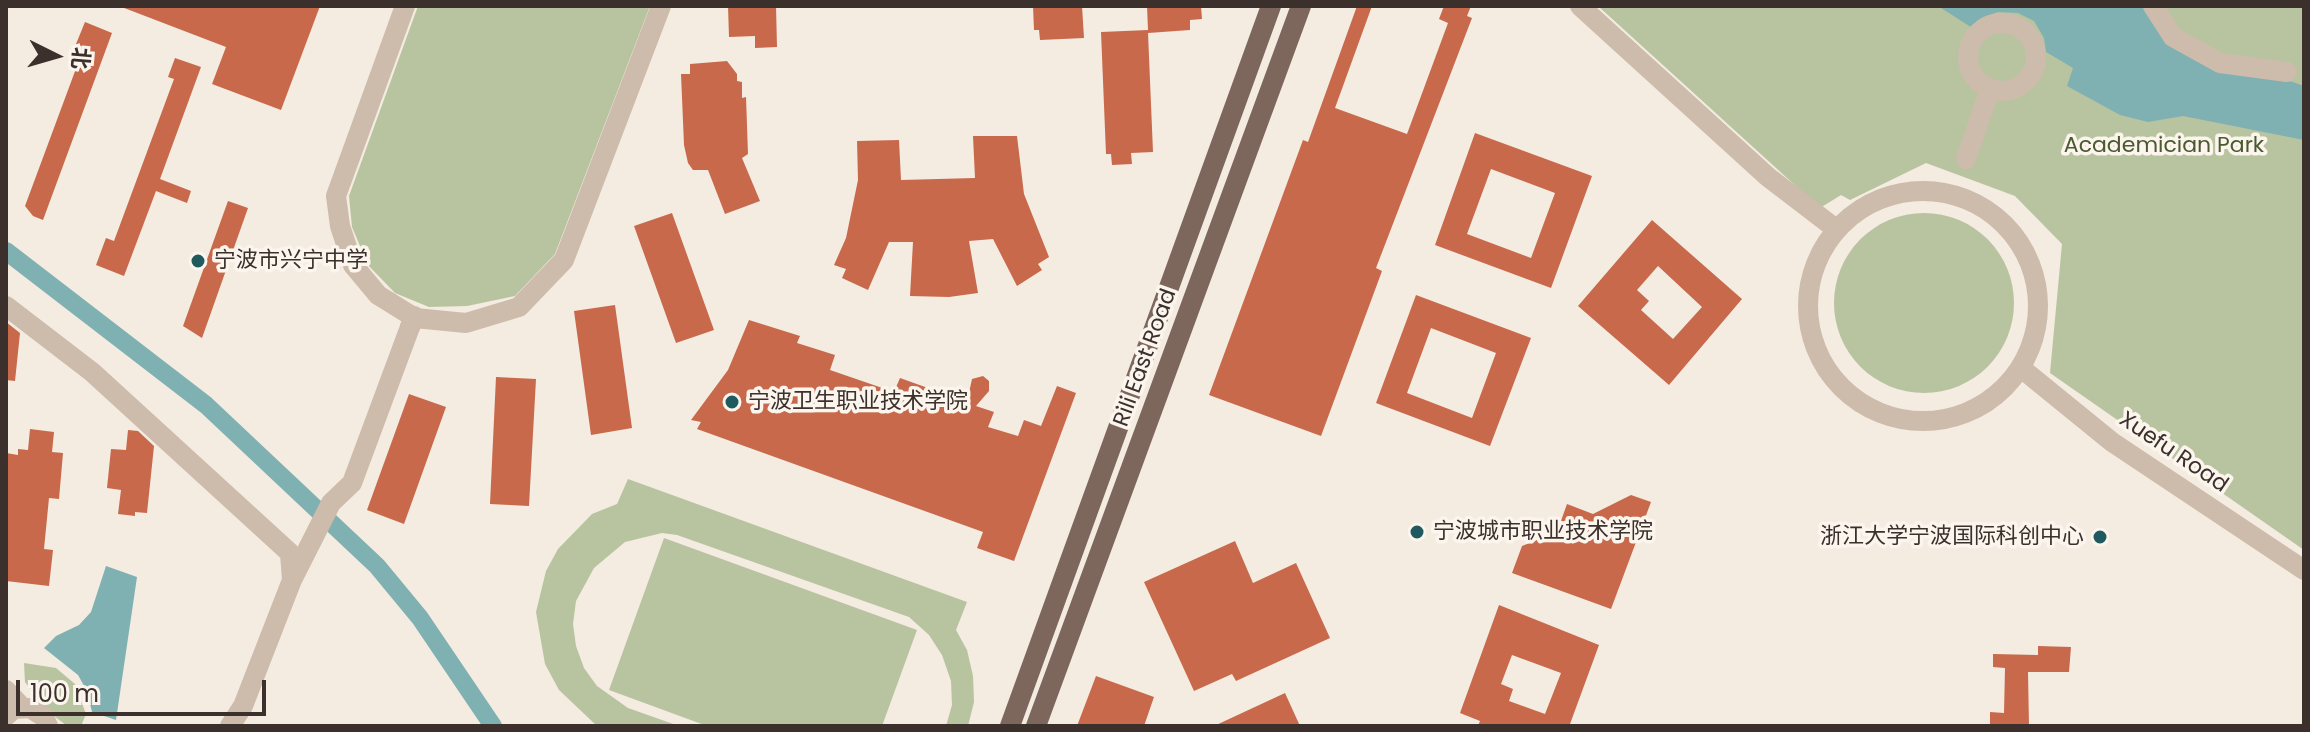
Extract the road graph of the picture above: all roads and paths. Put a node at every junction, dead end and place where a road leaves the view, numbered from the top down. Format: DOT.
graph roads {
  1 [pos="405,6"];
  2 [pos="661,6"];
  3 [pos="1271,6"];
  4 [pos="1301,6"];
  5 [pos="1580,6"];
  6 [pos="2153,6"];
  7 [pos="2287,72"];
  8 [pos="1990,88"];
  9 [pos="1966,159"];
  10 [pos="1836,229"];
  11 [pos="6,306"];
  12 [pos="412,322"];
  13 [pos="2021,368"];
  14 [pos="2304,570"];
  15 [pos="292,580"];
  16 [pos="6,690"];
  17 [pos="14,712"];
  18 [pos="48,726"];
  19 [pos="230,726"];
  20 [pos="1010,726"];
  21 [pos="1036,726"];
  1 -- 2 [label="street"];
  3 -- 20 [label="main road, Rili East Road"];
  4 -- 21 [label="main road, Rili East Road"];
  5 -- 10 [label="street"];
  6 -- 7 [label="street"];
  8 -- 9 [label="street"];
  10 -- 13 [label="street"];
  10 -- 13 [label="street"];
  11 -- 15 [label="street"];
  12 -- 15 [label="street"];
  13 -- 14 [label="street, Xuefu Road"];
  15 -- 19 [label="street"];
  16 -- 17 [label="street"];
  17 -- 18 [label="street"];
}
